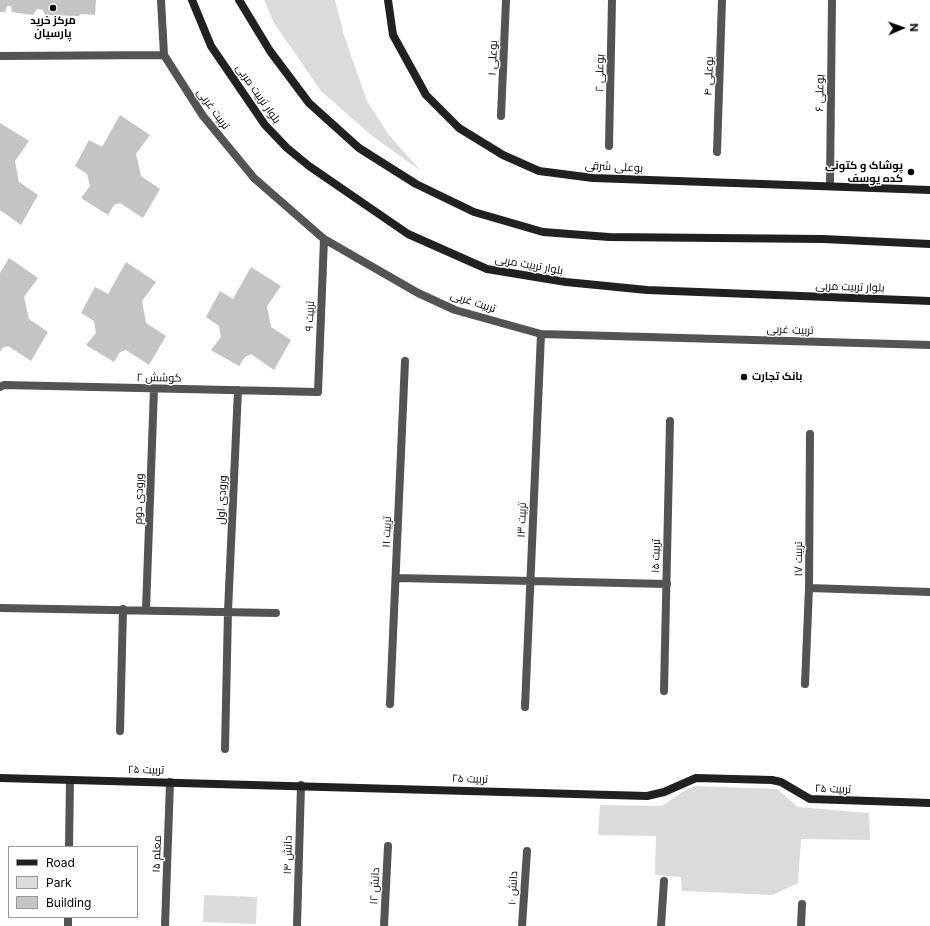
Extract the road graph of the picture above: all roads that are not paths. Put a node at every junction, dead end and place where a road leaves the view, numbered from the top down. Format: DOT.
graph roads {
  1 [pos="161,0"];
  2 [pos="192,0"];
  3 [pos="239,0"];
  4 [pos="388,0"];
  5 [pos="506,0"];
  6 [pos="612,0"];
  7 [pos="722,0"];
  8 [pos="832,0"];
  9 [pos="164,55"];
  10 [pos="0,56"];
  11 [pos="502,116"];
  12 [pos="609,146"];
  13 [pos="717,152"];
  14 [pos="830,186"];
  15 [pos="930,190"];
  16 [pos="324,240"];
  17 [pos="930,244"];
  18 [pos="930,301"];
  19 [pos="541,334"];
  20 [pos="930,344"];
  21 [pos="404,361"];
  22 [pos="0,387"];
  23 [pos="154,389"];
  24 [pos="238,390"];
  25 [pos="318,392"];
  26 [pos="670,421"];
  27 [pos="810,434"];
  28 [pos="397,578"];
  29 [pos="530,582"];
  30 [pos="667,584"];
  31 [pos="810,588"];
  32 [pos="930,592"];
  33 [pos="0,608"];
  34 [pos="123,609"];
  35 [pos="146,609"];
  36 [pos="228,611"];
  37 [pos="276,613"];
  38 [pos="806,684"];
  39 [pos="664,691"];
  40 [pos="390,704"];
  41 [pos="525,707"];
  42 [pos="120,731"];
  43 [pos="225,749"];
  44 [pos="0,778"];
  45 [pos="70,780"];
  46 [pos="170,782"];
  47 [pos="301,785"];
  48 [pos="930,803"];
  49 [pos="69,846"];
  50 [pos="388,846"];
  51 [pos="526,852"];
  52 [pos="664,882"];
  53 [pos="802,904"];
  54 [pos="165,926"];
  55 [pos="297,926"];
  56 [pos="384,926"];
  57 [pos="522,926"];
  58 [pos="661,926"];
  59 [pos="801,926"];
  1 -- 9 [label="street, تربیت غربی"];
  2 -- 18 [label="main road, بلوار تربیت مربی"];
  3 -- 17 [label="main road"];
  4 -- 14 [label="main road, بوعلی شرقی"];
  5 -- 11 [label="street, بوعلی ۱"];
  6 -- 12 [label="street, بوعلی ۲"];
  7 -- 13 [label="street, بوعلی ۴"];
  8 -- 14 [label="street, بوعلی ۶"];
  9 -- 10 [label="street"];
  9 -- 16 [label="street, تربیت غربی"];
  14 -- 15 [label="main road, بوعلی شرقی"];
  16 -- 19 [label="street, تربیت غربی"];
  16 -- 25 [label="street, تربیت ۹"];
  19 -- 20 [label="street, تربیت غربی"];
  19 -- 29 [label="street, تربیت ۱۳"];
  21 -- 28 [label="street, تربیت ۱۱"];
  22 -- 23 [label="street, کوشش ۲"];
  23 -- 24 [label="street, کوشش ۲"];
  23 -- 35 [label="street, ورودی دوم"];
  24 -- 25 [label="street, کوشش ۲"];
  24 -- 36 [label="street, ورودی اول"];
  26 -- 30 [label="street, تربیت ۱۵"];
  27 -- 31 [label="street, تربیت ۱۷"];
  28 -- 29 [label="street"];
  28 -- 40 [label="street, تربیت ۱۱"];
  29 -- 30 [label="street"];
  29 -- 41 [label="street, تربیت ۱۳"];
  30 -- 39 [label="street, تربیت ۱۵"];
  31 -- 32 [label="street"];
  31 -- 38 [label="street, تربیت ۱۷"];
  33 -- 34 [label="street"];
  34 -- 35 [label="street"];
  34 -- 42 [label="street"];
  35 -- 36 [label="street"];
  36 -- 37 [label="street"];
  36 -- 43 [label="street, ورودی اول"];
  44 -- 45 [label="main road, تربیت ۲۵"];
  45 -- 46 [label="main road, تربیت ۲۵"];
  45 -- 49 [label="street"];
  46 -- 47 [label="main road, تربیت ۲۵"];
  46 -- 54 [label="street, معلم ۱۵"];
  47 -- 48 [label="main road, تربیت ۲۵"];
  47 -- 55 [label="street, دانش ۱۴"];
  50 -- 56 [label="street, دانش ۱۲"];
  51 -- 57 [label="street, دانش ۱۰"];
  52 -- 58 [label="street"];
  53 -- 59 [label="street"];
}
